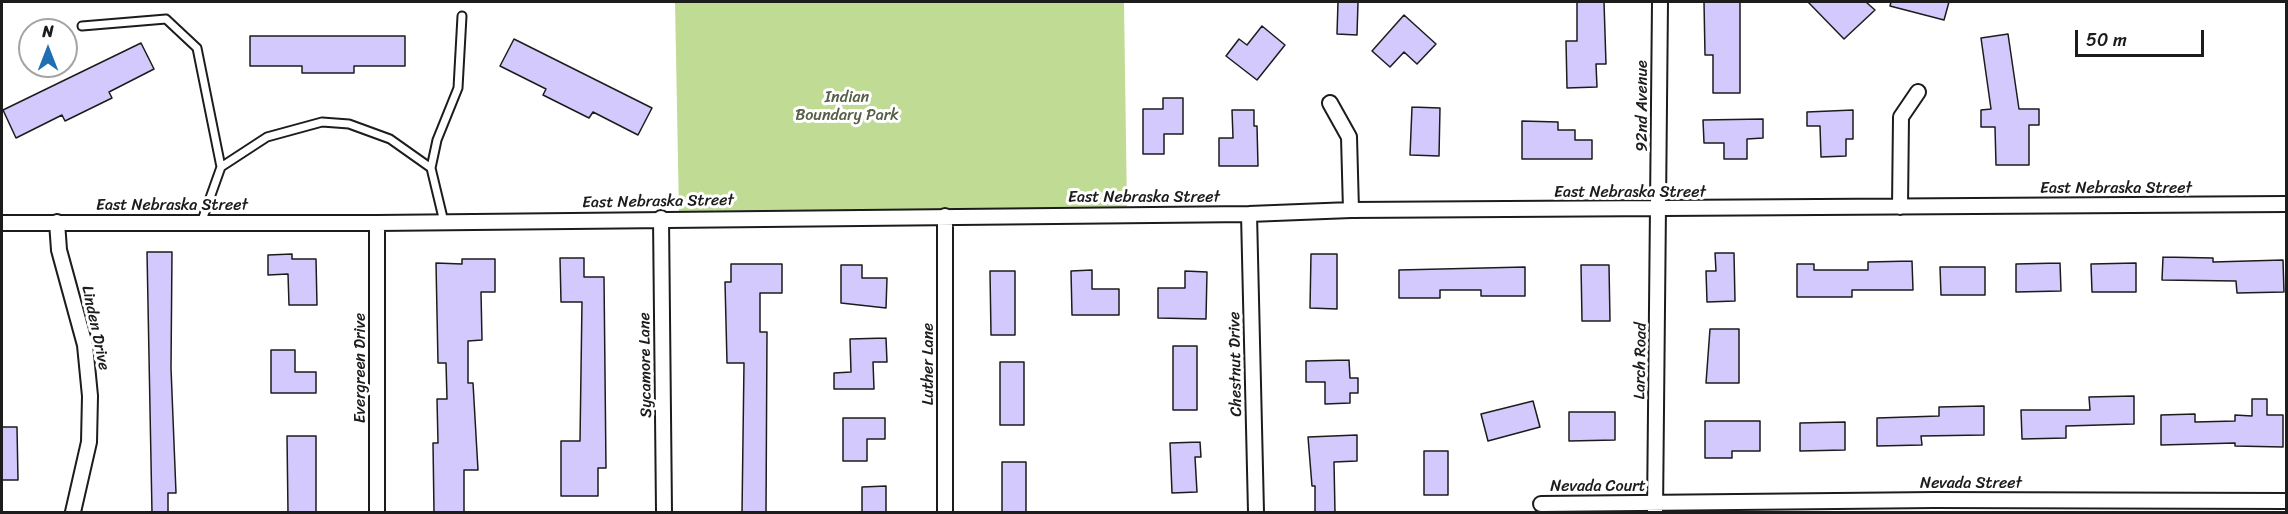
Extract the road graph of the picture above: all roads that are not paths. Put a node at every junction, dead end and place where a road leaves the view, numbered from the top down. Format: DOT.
graph roads {
  1 [pos="1660,2"];
  2 [pos="462,16"];
  3 [pos="82,26"];
  4 [pos="1918,92"];
  5 [pos="1330,103"];
  6 [pos="221,167"];
  7 [pos="431,168"];
  8 [pos="2286,204"];
  9 [pos="1900,207"];
  10 [pos="1351,210"];
  11 [pos="1658,210"];
  12 [pos="1249,214"];
  13 [pos="945,216"];
  14 [pos="661,218"];
  15 [pos="57,222"];
  16 [pos="444,222"];
  17 [pos="2,223"];
  18 [pos="201,223"];
  19 [pos="377,223"];
  20 [pos="2286,501"];
  21 [pos="1541,504"];
  22 [pos="1934,506"];
  23 [pos="2223,507"];
  24 [pos="1656,508"];
  25 [pos="73,513"];
  26 [pos="378,513"];
  27 [pos="664,513"];
  28 [pos="945,513"];
  29 [pos="1256,513"];
  1 -- 11 [label="street, 92nd Avenue"];
  2 -- 7 [label="lane"];
  3 -- 6 [label="lane"];
  4 -- 9 [label="street"];
  5 -- 10 [label="street"];
  6 -- 7 [label="lane"];
  6 -- 18 [label="lane"];
  7 -- 16 [label="lane"];
  8 -- 9 [label="street, East Nebraska Street"];
  9 -- 11 [label="street, East Nebraska Street"];
  10 -- 11 [label="street, East Nebraska Street"];
  10 -- 12 [label="street, East Nebraska Street"];
  11 -- 24 [label="street, Larch Road"];
  12 -- 13 [label="street, East Nebraska Street"];
  12 -- 29 [label="street, Chestnut Drive"];
  13 -- 14 [label="street, East Nebraska Street"];
  13 -- 28 [label="street, Luther Lane"];
  14 -- 16 [label="street, East Nebraska Street"];
  14 -- 27 [label="street, Sycamore Lane"];
  15 -- 17 [label="street, East Nebraska Street"];
  15 -- 18 [label="street, East Nebraska Street"];
  15 -- 25 [label="street, Linden Drive"];
  16 -- 19 [label="street, East Nebraska Street"];
  18 -- 19 [label="street, East Nebraska Street"];
  19 -- 26 [label="street, Evergreen Drive"];
  20 -- 23 [label="street, Nevada Street"];
  21 -- 24 [label="street, Nevada Court"];
  22 -- 23 [label="street, Nevada Street"];
  22 -- 24 [label="street, Nevada Street"];
}
